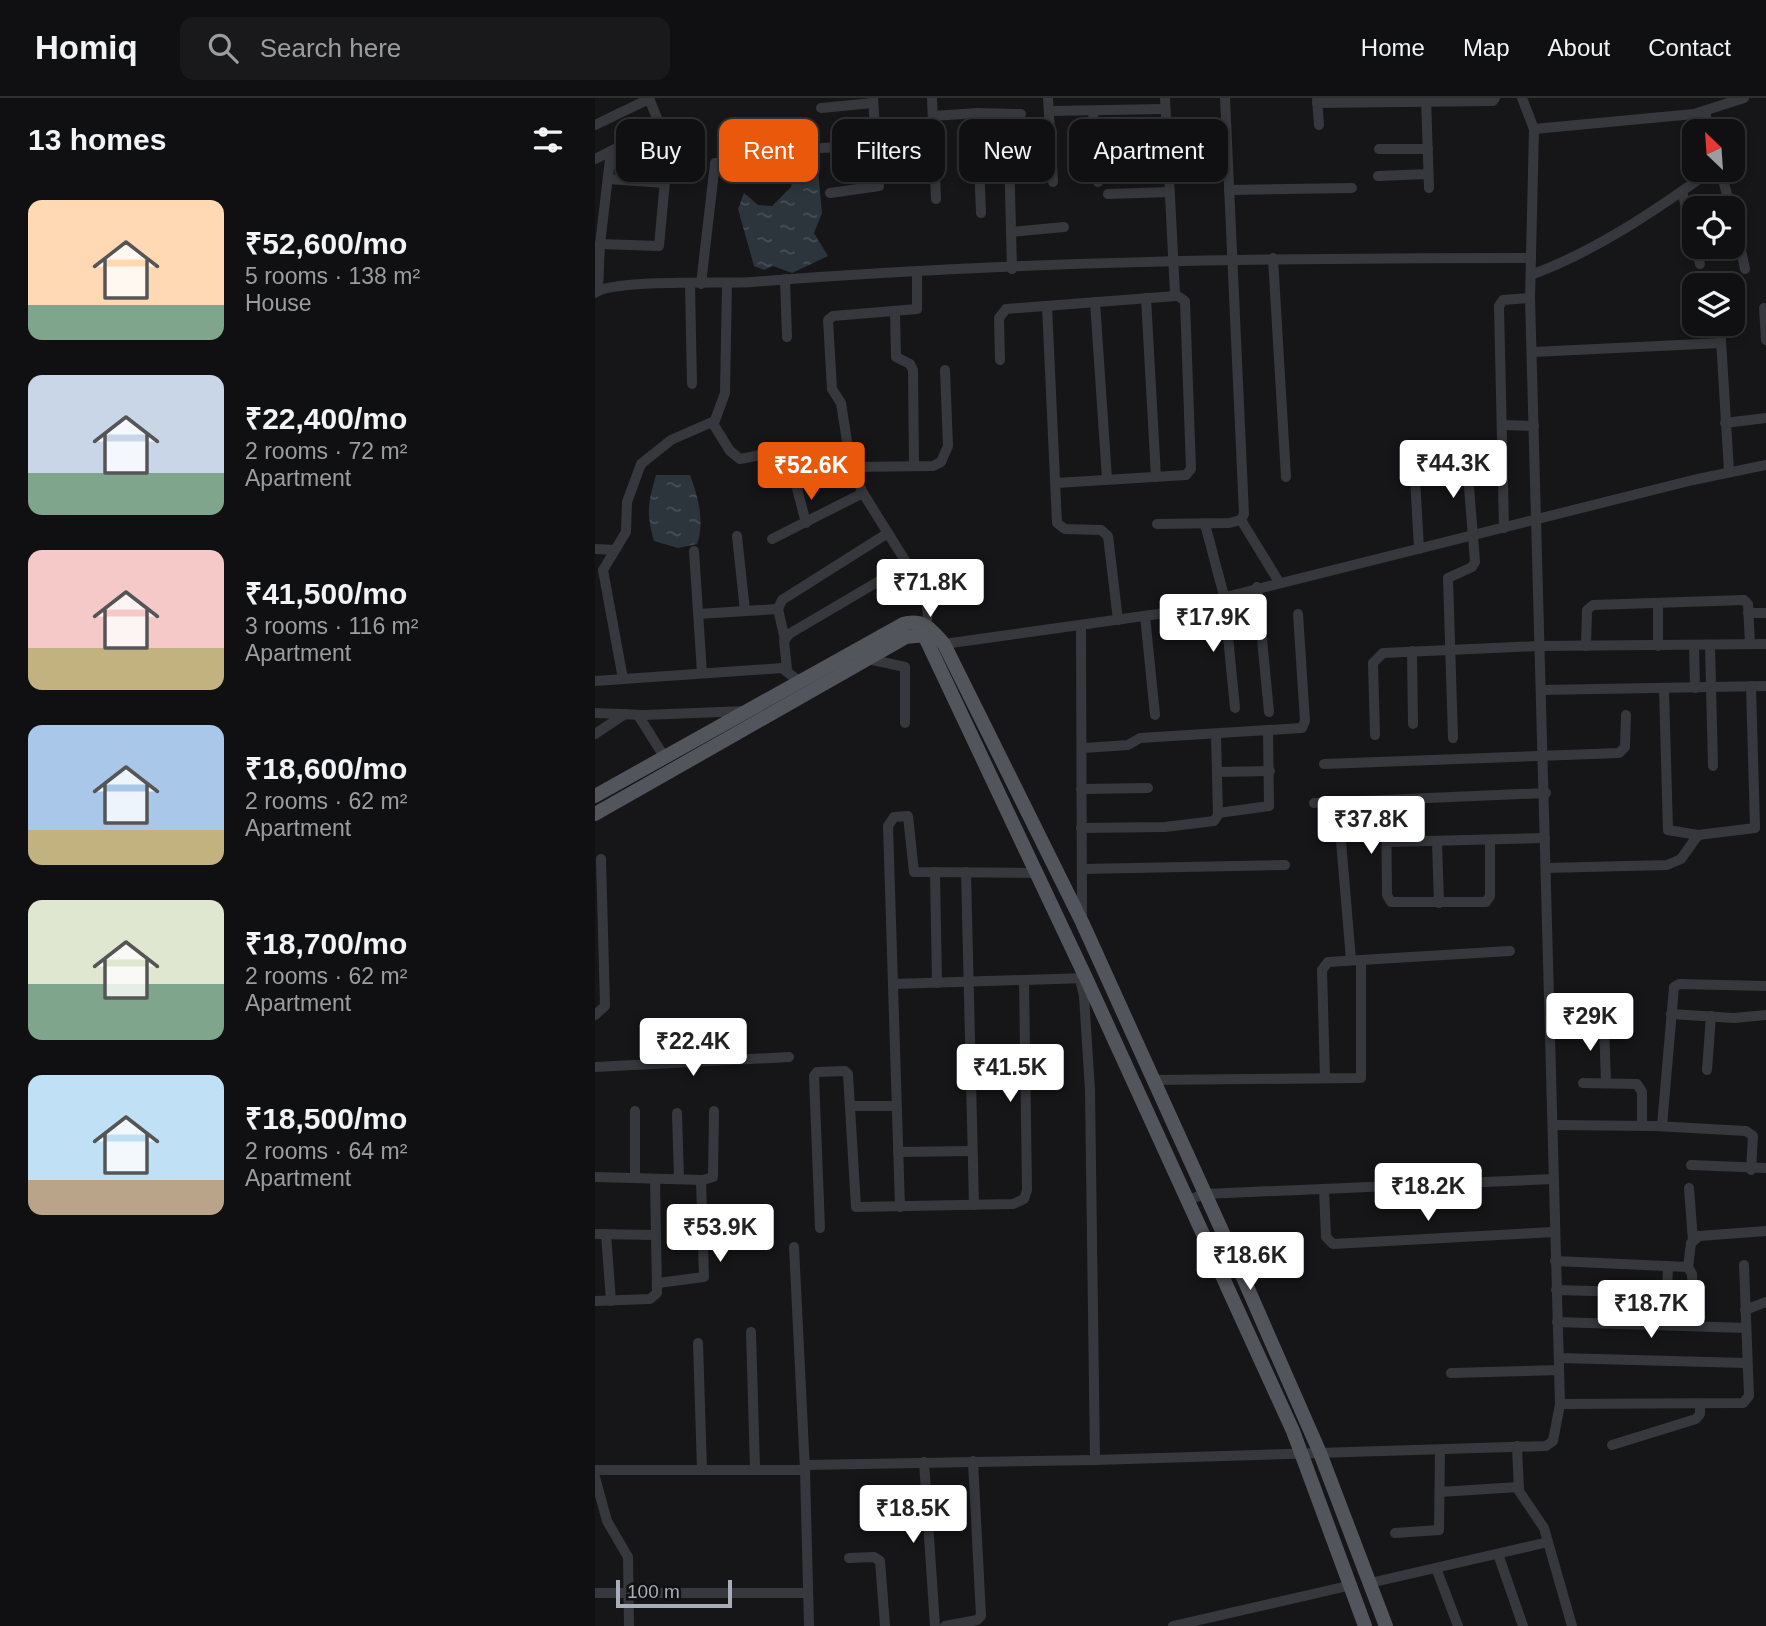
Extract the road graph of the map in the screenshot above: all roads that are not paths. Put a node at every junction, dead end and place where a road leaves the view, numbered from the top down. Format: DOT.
graph roads {
  1 [pos="649,98"];
  2 [pos="932,98"];
  3 [pos="1048,98"];
  4 [pos="1225,98"];
  5 [pos="1495,98"];
  6 [pos="1522,98"];
  7 [pos="1738,99"];
  8 [pos="873,100"];
  9 [pos="1317,100"];
  10 [pos="1426,100"];
  11 [pos="1379,101"];
  12 [pos="1165,104"];
  13 [pos="821,108"];
  14 [pos="1049,111"];
  15 [pos="1093,111"];
  16 [pos="1705,112"];
  17 [pos="977,113"];
  18 [pos="1008,114"];
  19 [pos="1021,114"];
  20 [pos="933,116"];
  21 [pos="874,119"];
  22 [pos="1049,119"];
  23 [pos="1094,119"];
  24 [pos="1707,119"];
  25 [pos="595,125"];
  26 [pos="1319,125"];
  27 [pos="1534,129"];
  28 [pos="832,147"];
  29 [pos="822,148"];
  30 [pos="1379,149"];
  31 [pos="1427,149"];
  32 [pos="611,151"];
  33 [pos="595,159"];
  34 [pos="715,163"];
  35 [pos="1428,174"];
  36 [pos="1378,176"];
  37 [pos="608,179"];
  38 [pos="879,182"];
  39 [pos="1168,182"];
  40 [pos="1695,182"];
  41 [pos="664,183"];
  42 [pos="1352,188"];
  43 [pos="1429,188"];
  44 [pos="1229,190"];
  45 [pos="1682,191"];
  46 [pos="830,192"];
  47 [pos="1169,192"];
  48 [pos="1108,194"];
  49 [pos="1683,196"];
  50 [pos="936,199"];
  51 [pos="981,213"];
  52 [pos="1065,228"];
  53 [pos="1011,232"];
  54 [pos="598,251"];
  55 [pos="1232,258"];
  56 [pos="1273,258"];
  57 [pos="1531,258"];
  58 [pos="1699,259"];
  59 [pos="1743,259"];
  60 [pos="1173,261"];
  61 [pos="1700,264"];
  62 [pos="1012,269"];
  63 [pos="1745,269"];
  64 [pos="916,271"];
  65 [pos="1531,275"];
  66 [pos="785,279"];
  67 [pos="727,284"];
  68 [pos="695,285"];
  69 [pos="597,292"];
  70 [pos="1176,296"];
  71 [pos="1531,298"];
  72 [pos="1146,299"];
  73 [pos="1095,302"];
  74 [pos="1047,306"];
  75 [pos="1764,308"];
  76 [pos="895,311"];
  77 [pos="1721,336"];
  78 [pos="787,337"];
  79 [pos="1766,340"];
  80 [pos="1721,343"];
  81 [pos="1533,352"];
  82 [pos="1000,360"];
  83 [pos="944,370"];
  84 [pos="692,384"];
  85 [pos="1766,418"];
  86 [pos="714,423"];
  87 [pos="1725,424"];
  88 [pos="1503,425"];
  89 [pos="1534,426"];
  90 [pos="1414,460"];
  91 [pos="1467,462"];
  92 [pos="1766,465"];
  93 [pos="914,466"];
  94 [pos="851,467"];
  95 [pos="1729,471"];
  96 [pos="1156,477"];
  97 [pos="1286,477"];
  98 [pos="1107,479"];
  99 [pos="1056,483"];
  100 [pos="863,494"];
  101 [pos="1241,520"];
  102 [pos="1537,520"];
  103 [pos="806,523"];
  104 [pos="1157,524"];
  105 [pos="1205,524"];
  106 [pos="1504,528"];
  107 [pos="888,533"];
  108 [pos="737,536"];
  109 [pos="1471,536"];
  110 [pos="772,539"];
  111 [pos="1419,549"];
  112 [pos="595,550"];
  113 [pos="615,550"];
  114 [pos="694,551"];
  115 [pos="908,564"];
  116 [pos="1279,582"];
  117 [pos="1257,587"];
  118 [pos="1224,596"];
  119 [pos="1658,604"];
  120 [pos="778,609"];
  121 [pos="745,611"];
  122 [pos="1766,612"];
  123 [pos="1748,613"];
  124 [pos="698,614"];
  125 [pos="1298,614"];
  126 [pos="1145,616"];
  127 [pos="1118,621"];
  128 [pos="1081,626"];
  129 [pos="925,630"];
  130 [pos="785,640"];
  131 [pos="944,644"];
  132 [pos="1750,644"];
  133 [pos="1766,644"];
  134 [pos="1538,646"];
  135 [pos="1586,646"];
  136 [pos="1658,646"];
  137 [pos="1694,646"];
  138 [pos="1710,646"];
  139 [pos="1451,649"];
  140 [pos="1412,652"];
  141 [pos="868,659"];
  142 [pos="787,669"];
  143 [pos="702,673"];
  144 [pos="623,679"];
  145 [pos="595,681"];
  146 [pos="800,681"];
  147 [pos="1766,685"];
  148 [pos="1751,686"];
  149 [pos="1695,688"];
  150 [pos="1712,688"];
  151 [pos="1664,690"];
  152 [pos="1541,691"];
  153 [pos="1234,708"];
  154 [pos="749,711"];
  155 [pos="1269,712"];
  156 [pos="595,713"];
  157 [pos="625,714"];
  158 [pos="638,715"];
  159 [pos="1155,715"];
  160 [pos="1626,715"];
  161 [pos="905,723"];
  162 [pos="1413,724"];
  163 [pos="737,725"];
  164 [pos="1268,732"];
  165 [pos="595,734"];
  166 [pos="1216,735"];
  167 [pos="1375,735"];
  168 [pos="1453,738"];
  169 [pos="1084,748"];
  170 [pos="665,758"];
  171 [pos="1544,758"];
  172 [pos="1324,764"];
  173 [pos="1713,766"];
  174 [pos="1760,766"];
  175 [pos="1270,771"];
  176 [pos="1217,772"];
  177 [pos="1148,788"];
  178 [pos="1081,789"];
  179 [pos="1546,793"];
  180 [pos="595,796"];
  181 [pos="1386,800"];
  182 [pos="1314,803"];
  183 [pos="1218,813"];
  184 [pos="595,814"];
  185 [pos="1761,820"];
  186 [pos="1081,828"];
  187 [pos="1698,835"];
  188 [pos="1545,838"];
  189 [pos="1490,840"];
  190 [pos="1341,841"];
  191 [pos="1437,841"];
  192 [pos="1387,842"];
  193 [pos="601,859"];
  194 [pos="1285,865"];
  195 [pos="1546,868"];
  196 [pos="1083,869"];
  197 [pos="935,872"];
  198 [pos="966,872"];
  199 [pos="1037,873"];
  200 [pos="1439,903"];
  201 [pos="1082,922"];
  202 [pos="1093,948"];
  203 [pos="1510,951"];
  204 [pos="1076,957"];
  205 [pos="1356,960"];
  206 [pos="1083,979"];
  207 [pos="1024,981"];
  208 [pos="968,982"];
  209 [pos="937,983"];
  210 [pos="893,984"];
  211 [pos="1766,985"];
  212 [pos="595,1014"];
  213 [pos="1671,1014"];
  214 [pos="1766,1015"];
  215 [pos="1711,1016"];
  216 [pos="1604,1023"];
  217 [pos="789,1057"];
  218 [pos="595,1068"];
  219 [pos="1707,1070"];
  220 [pos="1325,1078"];
  221 [pos="1153,1080"];
  222 [pos="1583,1083"];
  223 [pos="1606,1083"];
  224 [pos="850,1106"];
  225 [pos="896,1106"];
  226 [pos="635,1111"];
  227 [pos="714,1111"];
  228 [pos="677,1113"];
  229 [pos="1553,1125"];
  230 [pos="1641,1125"];
  231 [pos="1663,1126"];
  232 [pos="972,1151"];
  233 [pos="898,1152"];
  234 [pos="1691,1165"];
  235 [pos="1766,1168"];
  236 [pos="1751,1170"];
  237 [pos="595,1177"];
  238 [pos="635,1178"];
  239 [pos="655,1179"];
  240 [pos="678,1179"];
  241 [pos="1553,1179"];
  242 [pos="701,1180"];
  243 [pos="1689,1188"];
  244 [pos="1324,1189"];
  245 [pos="1205,1194"];
  246 [pos="1188,1200"];
  247 [pos="974,1205"];
  248 [pos="899,1207"];
  249 [pos="820,1228"];
  250 [pos="1766,1231"];
  251 [pos="1554,1232"];
  252 [pos="600,1234"];
  253 [pos="655,1235"];
  254 [pos="1693,1241"];
  255 [pos="794,1247"];
  256 [pos="1555,1261"];
  257 [pos="1744,1265"];
  258 [pos="1668,1266"];
  259 [pos="1688,1267"];
  260 [pos="658,1283"];
  261 [pos="1556,1290"];
  262 [pos="595,1301"];
  263 [pos="611,1301"];
  264 [pos="1766,1302"];
  265 [pos="1745,1310"];
  266 [pos="1557,1322"];
  267 [pos="1695,1326"];
  268 [pos="1746,1328"];
  269 [pos="751,1332"];
  270 [pos="698,1343"];
  271 [pos="1559,1358"];
  272 [pos="1746,1363"];
  273 [pos="1559,1370"];
  274 [pos="1451,1374"];
  275 [pos="1560,1404"];
  276 [pos="1700,1404"];
  277 [pos="1612,1445"];
  278 [pos="1517,1447"];
  279 [pos="1440,1450"];
  280 [pos="1320,1453"];
  281 [pos="1303,1454"];
  282 [pos="1095,1460"];
  283 [pos="973,1461"];
  284 [pos="923,1462"];
  285 [pos="805,1468"];
  286 [pos="755,1469"];
  287 [pos="595,1470"];
  288 [pos="702,1470"];
  289 [pos="595,1477"];
  290 [pos="1519,1487"];
  291 [pos="1440,1492"];
  292 [pos="1395,1533"];
  293 [pos="1548,1542"];
  294 [pos="1498,1553"];
  295 [pos="849,1558"];
  296 [pos="1436,1568"];
  297 [pos="1370,1583"];
  298 [pos="1352,1585"];
  299 [pos="595,1593"];
  300 [pos="808,1593"];
  301 [pos="629,1594"];
  302 [pos="629,1626"];
  303 [pos="809,1626"];
  304 [pos="885,1626"];
  305 [pos="935,1626"];
  306 [pos="944,1626"];
  307 [pos="1173,1626"];
  308 [pos="1365,1626"];
  309 [pos="1386,1626"];
  310 [pos="1458,1626"];
  311 [pos="1523,1626"];
  312 [pos="1573,1626"];
  1 -- 25 [label="street"];
  1 -- 32 [label="street"];
  2 -- 20 [label="street"];
  3 -- 14 [label="street"];
  4 -- 44 [label="street"];
  5 -- 10 [label="street"];
  6 -- 27 [label="street"];
  7 -- 16 [label="street"];
  8 -- 13 [label="street"];
  8 -- 21 [label="street"];
  9 -- 11 [label="street"];
  9 -- 26 [label="street"];
  10 -- 11 [label="street"];
  10 -- 31 [label="street"];
  12 -- 15 [label="street"];
  14 -- 15 [label="street"];
  14 -- 22 [label="street"];
  15 -- 23 [label="street"];
  16 -- 24 [label="street"];
  16 -- 27 [label="street"];
  17 -- 18 [label="street"];
  17 -- 20 [label="street"];
  17 -- 51 [label="street"];
  18 -- 19 [label="street"];
  18 -- 53 [label="street"];
  20 -- 50 [label="street"];
  27 -- 57 [label="street"];
  28 -- 29 [label="street"];
  30 -- 31 [label="street"];
  31 -- 35 [label="street"];
  32 -- 33 [label="street"];
  32 -- 37 [label="street"];
  34 -- 68 [label="street"];
  35 -- 36 [label="street"];
  35 -- 43 [label="street"];
  37 -- 41 [label="street"];
  37 -- 54 [label="street"];
  38 -- 46 [label="street"];
  39 -- 47 [label="street"];
  40 -- 45 [label="street"];
  41 -- 54 [label="street"];
  42 -- 44 [label="street"];
  44 -- 55 [label="street"];
  45 -- 49 [label="street"];
  45 -- 65 [label="street"];
  47 -- 48 [label="street"];
  47 -- 60 [label="street"];
  52 -- 53 [label="street"];
  53 -- 62 [label="street"];
  54 -- 69 [label="street"];
  55 -- 56 [label="street"];
  55 -- 60 [label="street"];
  55 -- 101 [label="street"];
  56 -- 57 [label="street"];
  56 -- 97 [label="street"];
  57 -- 65 [label="street"];
  58 -- 61 [label="street"];
  59 -- 63 [label="street"];
  60 -- 62 [label="street"];
  60 -- 70 [label="street"];
  62 -- 64 [label="street"];
  64 -- 66 [label="street"];
  64 -- 76 [label="street"];
  65 -- 71 [label="street"];
  66 -- 67 [label="street"];
  66 -- 78 [label="street"];
  67 -- 68 [label="street"];
  67 -- 86 [label="street"];
  68 -- 69 [label="street"];
  68 -- 84 [label="street"];
  70 -- 72 [label="street"];
  70 -- 96 [label="street"];
  71 -- 81 [label="street"];
  71 -- 88 [label="street"];
  72 -- 73 [label="street"];
  72 -- 96 [label="street"];
  73 -- 74 [label="street"];
  73 -- 98 [label="street"];
  74 -- 82 [label="street"];
  74 -- 99 [label="street"];
  75 -- 79 [label="street"];
  76 -- 93 [label="street"];
  76 -- 94 [label="street"];
  77 -- 80 [label="street"];
  80 -- 81 [label="street"];
  80 -- 87 [label="street"];
  81 -- 89 [label="street"];
  83 -- 93 [label="street"];
  85 -- 87 [label="street"];
  86 -- 103 [label="street"];
  86 -- 113 [label="street"];
  87 -- 95 [label="street"];
  88 -- 89 [label="street"];
  88 -- 106 [label="street"];
  89 -- 102 [label="street"];
  90 -- 111 [label="street"];
  91 -- 109 [label="street"];
  92 -- 95 [label="street"];
  93 -- 94 [label="street"];
  94 -- 100 [label="street"];
  95 -- 102 [label="street"];
  96 -- 98 [label="street"];
  98 -- 99 [label="street"];
  99 -- 127 [label="street"];
  100 -- 103 [label="street"];
  100 -- 107 [label="street"];
  101 -- 105 [label="street"];
  101 -- 116 [label="street"];
  102 -- 106 [label="street"];
  102 -- 134 [label="street"];
  103 -- 110 [label="street"];
  104 -- 105 [label="street"];
  105 -- 118 [label="street"];
  106 -- 109 [label="street"];
  107 -- 115 [label="street"];
  107 -- 120 [label="street"];
  108 -- 121 [label="street"];
  109 -- 111 [label="street"];
  109 -- 139 [label="street"];
  111 -- 116 [label="street"];
  112 -- 113 [label="street"];
  113 -- 144 [label="street"];
  114 -- 124 [label="street"];
  115 -- 129 [label="street"];
  115 -- 130 [label="street"];
  116 -- 117 [label="street"];
  117 -- 118 [label="street"];
  117 -- 155 [label="street"];
  118 -- 126 [label="street"];
  118 -- 153 [label="street"];
  119 -- 123 [label="street"];
  119 -- 135 [label="street"];
  119 -- 136 [label="street"];
  120 -- 121 [label="street"];
  120 -- 130 [label="street"];
  121 -- 124 [label="street"];
  122 -- 123 [label="street"];
  123 -- 132 [label="street"];
  124 -- 143 [label="street"];
  125 -- 164 [label="street"];
  126 -- 127 [label="street"];
  126 -- 159 [label="street"];
  127 -- 128 [label="street"];
  128 -- 131 [label="street"];
  128 -- 169 [label="street"];
  129 -- 131 [label="main road"];
  129 -- 141 [label="main road"];
  129 -- 146 [label="main road"];
  129 -- 199 [label="main road"];
  130 -- 142 [label="street"];
  131 -- 201 [label="main road"];
  132 -- 133 [label="street"];
  132 -- 138 [label="street"];
  134 -- 135 [label="street"];
  134 -- 139 [label="street"];
  134 -- 152 [label="street"];
  135 -- 136 [label="street"];
  136 -- 137 [label="street"];
  137 -- 138 [label="street"];
  137 -- 149 [label="street"];
  138 -- 150 [label="street"];
  139 -- 140 [label="street"];
  139 -- 168 [label="street"];
  140 -- 162 [label="street"];
  140 -- 167 [label="street"];
  141 -- 161 [label="street"];
  141 -- 163 [label="main road"];
  142 -- 143 [label="street"];
  142 -- 146 [label="street"];
  143 -- 144 [label="street"];
  144 -- 145 [label="street"];
  146 -- 154 [label="main road"];
  147 -- 148 [label="street"];
  148 -- 150 [label="street"];
  148 -- 174 [label="street"];
  149 -- 150 [label="street"];
  149 -- 151 [label="street"];
  150 -- 173 [label="street"];
  151 -- 152 [label="street"];
  151 -- 187 [label="street"];
  152 -- 171 [label="street"];
  154 -- 158 [label="street"];
  154 -- 163 [label="main road"];
  156 -- 157 [label="street"];
  157 -- 158 [label="street"];
  157 -- 165 [label="street"];
  158 -- 170 [label="street"];
  160 -- 171 [label="street"];
  163 -- 170 [label="main road"];
  163 -- 184 [label="main road"];
  164 -- 166 [label="street"];
  164 -- 175 [label="street"];
  166 -- 169 [label="street"];
  166 -- 176 [label="street"];
  169 -- 178 [label="street"];
  170 -- 180 [label="main road"];
  171 -- 172 [label="street"];
  171 -- 179 [label="street"];
  174 -- 185 [label="street"];
  175 -- 176 [label="street"];
  175 -- 183 [label="street"];
  176 -- 183 [label="street"];
  177 -- 178 [label="street"];
  178 -- 186 [label="street"];
  179 -- 181 [label="street"];
  179 -- 188 [label="street"];
  181 -- 182 [label="street"];
  181 -- 192 [label="street"];
  183 -- 186 [label="street"];
  185 -- 187 [label="street"];
  186 -- 196 [label="street"];
  187 -- 195 [label="street"];
  188 -- 189 [label="street"];
  188 -- 195 [label="street"];
  189 -- 191 [label="street"];
  189 -- 200 [label="street"];
  190 -- 205 [label="street"];
  191 -- 192 [label="street"];
  191 -- 200 [label="street"];
  192 -- 200 [label="street"];
  193 -- 212 [label="street"];
  194 -- 196 [label="street"];
  195 -- 229 [label="street"];
  196 -- 201 [label="street"];
  197 -- 198 [label="street"];
  197 -- 209 [label="street"];
  197 -- 210 [label="street"];
  198 -- 199 [label="street"];
  198 -- 208 [label="street"];
  199 -- 204 [label="main road"];
  201 -- 202 [label="main road"];
  202 -- 204 [label="main road"];
  202 -- 221 [label="main road"];
  203 -- 205 [label="street"];
  204 -- 206 [label="main road"];
  205 -- 220 [label="street"];
  205 -- 220 [label="street"];
  206 -- 207 [label="street"];
  206 -- 246 [label="main road"];
  206 -- 282 [label="street"];
  207 -- 208 [label="street"];
  207 -- 247 [label="street"];
  208 -- 209 [label="street"];
  208 -- 232 [label="street"];
  209 -- 210 [label="street"];
  210 -- 225 [label="street"];
  211 -- 213 [label="street"];
  213 -- 215 [label="street"];
  213 -- 231 [label="street"];
  214 -- 215 [label="street"];
  215 -- 219 [label="street"];
  216 -- 223 [label="street"];
  217 -- 218 [label="street"];
  220 -- 221 [label="street"];
  221 -- 245 [label="main road"];
  222 -- 223 [label="street"];
  223 -- 230 [label="street"];
  224 -- 225 [label="street"];
  224 -- 248 [label="street"];
  224 -- 249 [label="street"];
  225 -- 233 [label="street"];
  226 -- 238 [label="street"];
  227 -- 242 [label="street"];
  228 -- 240 [label="street"];
  229 -- 230 [label="street"];
  229 -- 241 [label="street"];
  230 -- 231 [label="street"];
  231 -- 236 [label="street"];
  232 -- 233 [label="street"];
  232 -- 247 [label="street"];
  233 -- 248 [label="street"];
  234 -- 236 [label="street"];
  235 -- 236 [label="street"];
  237 -- 238 [label="street"];
  238 -- 239 [label="street"];
  239 -- 240 [label="street"];
  239 -- 253 [label="street"];
  240 -- 242 [label="street"];
  241 -- 244 [label="street"];
  241 -- 251 [label="street"];
  242 -- 260 [label="street"];
  243 -- 254 [label="street"];
  244 -- 245 [label="street"];
  244 -- 251 [label="street"];
  245 -- 246 [label="street"];
  245 -- 280 [label="main road"];
  246 -- 281 [label="main road"];
  247 -- 248 [label="street"];
  250 -- 254 [label="street"];
  251 -- 256 [label="street"];
  252 -- 253 [label="street"];
  252 -- 263 [label="street"];
  253 -- 260 [label="street"];
  254 -- 259 [label="street"];
  255 -- 285 [label="street"];
  256 -- 258 [label="street"];
  256 -- 261 [label="street"];
  257 -- 265 [label="street"];
  258 -- 259 [label="street"];
  258 -- 261 [label="street"];
  259 -- 267 [label="street"];
  260 -- 263 [label="street"];
  261 -- 266 [label="street"];
  262 -- 263 [label="street"];
  264 -- 265 [label="street"];
  265 -- 268 [label="street"];
  266 -- 267 [label="street"];
  266 -- 271 [label="street"];
  267 -- 268 [label="street"];
  268 -- 272 [label="street"];
  269 -- 286 [label="street"];
  270 -- 288 [label="street"];
  271 -- 272 [label="street"];
  271 -- 273 [label="street"];
  272 -- 276 [label="street"];
  273 -- 274 [label="street"];
  273 -- 275 [label="street"];
  275 -- 276 [label="street"];
  275 -- 278 [label="street"];
  276 -- 277 [label="street"];
  278 -- 279 [label="street"];
  278 -- 290 [label="street"];
  279 -- 280 [label="street"];
  279 -- 291 [label="street"];
  280 -- 281 [label="street"];
  280 -- 297 [label="main road"];
  281 -- 282 [label="street"];
  281 -- 298 [label="main road"];
  282 -- 283 [label="street"];
  283 -- 284 [label="street"];
  283 -- 306 [label="street"];
  284 -- 285 [label="street"];
  284 -- 305 [label="street"];
  285 -- 286 [label="street"];
  285 -- 300 [label="street"];
  286 -- 288 [label="street"];
  287 -- 288 [label="street"];
  289 -- 301 [label="street"];
  290 -- 291 [label="street"];
  290 -- 293 [label="street"];
  291 -- 292 [label="street"];
  293 -- 294 [label="street"];
  293 -- 312 [label="street"];
  294 -- 296 [label="street"];
  294 -- 311 [label="street"];
  295 -- 304 [label="street"];
  296 -- 297 [label="street"];
  296 -- 310 [label="street"];
  297 -- 309 [label="main road"];
  298 -- 307 [label="street"];
  298 -- 308 [label="main road"];
  299 -- 301 [label="street"];
  300 -- 301 [label="street"];
  300 -- 303 [label="street"];
  301 -- 302 [label="street"];
}
